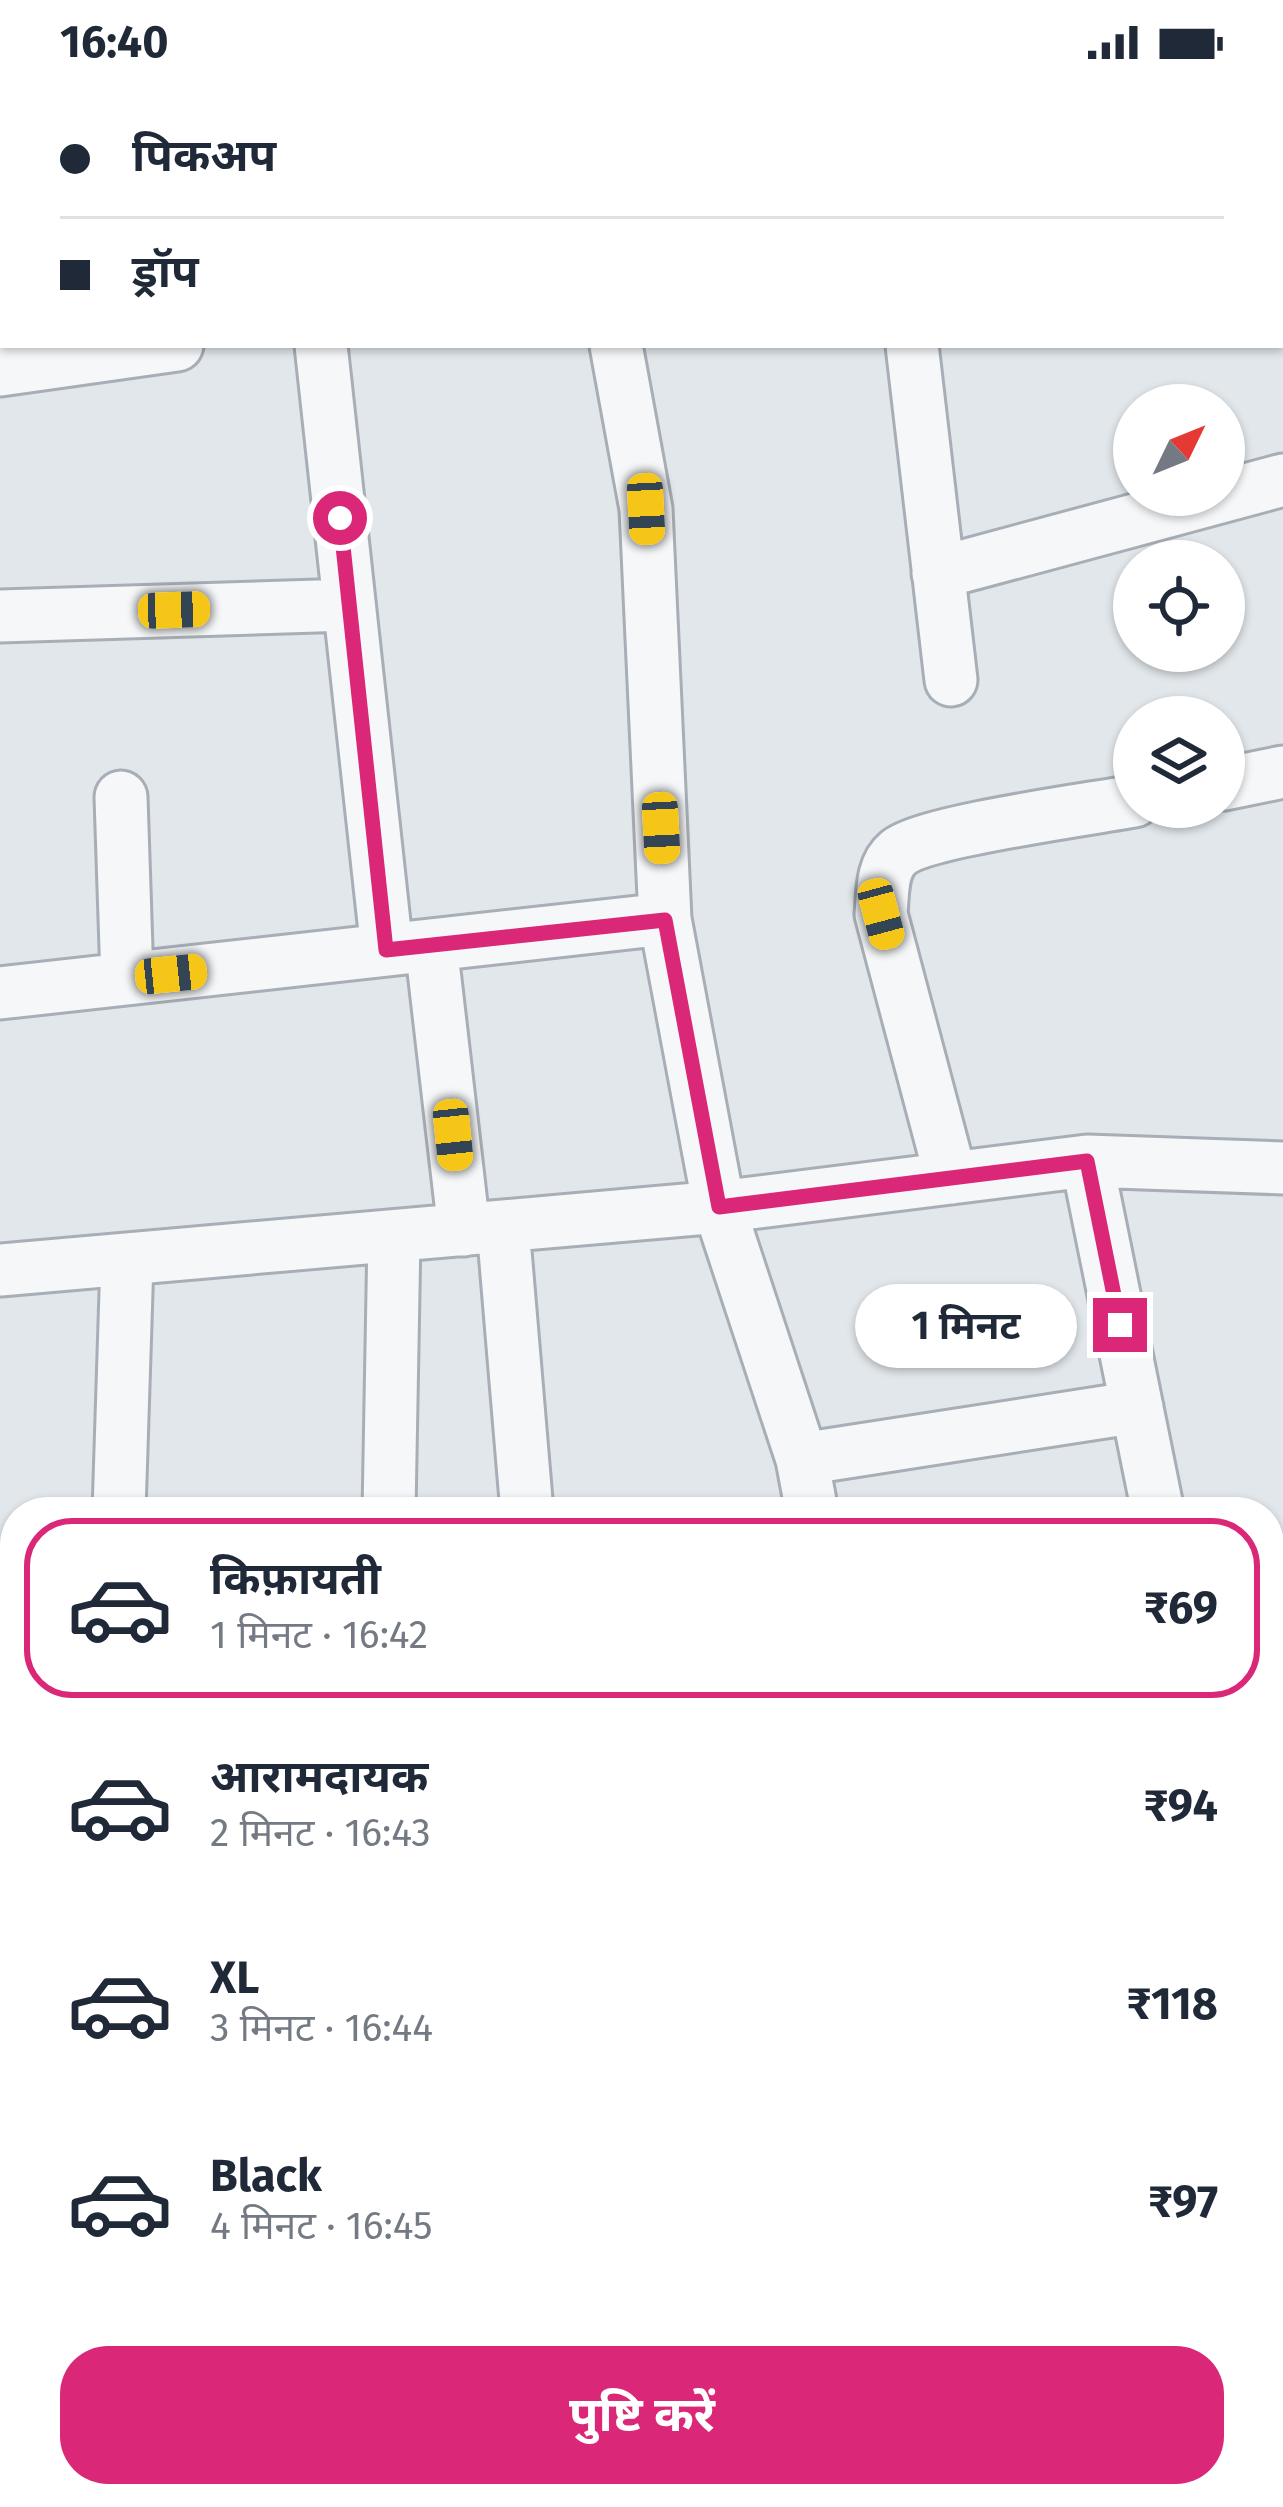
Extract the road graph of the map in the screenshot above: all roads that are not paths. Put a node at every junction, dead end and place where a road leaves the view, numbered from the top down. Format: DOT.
graph roads {
  1 [pos="156,348"];
  2 [pos="321,348"];
  3 [pos="617,348"];
  4 [pos="912,348"];
  5 [pos="0,370"];
  6 [pos="1283,480"];
  7 [pos="938,573"];
  8 [pos="349,605"];
  9 [pos="0,616"];
  10 [pos="951,680"];
  11 [pos="1283,772"];
  12 [pos="1245,780"];
  13 [pos="121,797"];
  14 [pos="1113,805"];
  15 [pos="665,920"];
  16 [pos="409,948"];
  17 [pos="128,979"];
  18 [pos="0,993"];
  19 [pos="1087,1161"];
  20 [pos="1283,1168"];
  21 [pos="951,1178"];
  22 [pos="719,1207"];
  23 [pos="484,1228"];
  24 [pos="394,1236"];
  25 [pos="127,1260"];
  26 [pos="0,1270"];
  27 [pos="1137,1407"];
  28 [pos="802,1459"];
  29 [pos="119,1497"];
  30 [pos="389,1497"];
  31 [pos="525,1497"];
  32 [pos="809,1497"];
  33 [pos="1155,1497"];
  1 -- 5 [label="street"];
  2 -- 8 [label="street"];
  3 -- 15 [label="street"];
  4 -- 7 [label="street"];
  6 -- 7 [label="street"];
  7 -- 10 [label="street"];
  8 -- 9 [label="street"];
  8 -- 16 [label="street"];
  11 -- 12 [label="street"];
  13 -- 17 [label="street"];
  14 -- 21 [label="street"];
  15 -- 16 [label="street"];
  15 -- 22 [label="street"];
  16 -- 17 [label="street"];
  16 -- 23 [label="street"];
  17 -- 18 [label="street"];
  19 -- 20 [label="street"];
  19 -- 21 [label="street"];
  19 -- 27 [label="street"];
  21 -- 22 [label="street"];
  22 -- 23 [label="street"];
  22 -- 28 [label="street"];
  23 -- 24 [label="street"];
  23 -- 31 [label="street"];
  24 -- 25 [label="street"];
  24 -- 30 [label="street"];
  25 -- 26 [label="street"];
  25 -- 29 [label="street"];
  27 -- 28 [label="street"];
  27 -- 33 [label="street"];
  28 -- 32 [label="street"];
}
